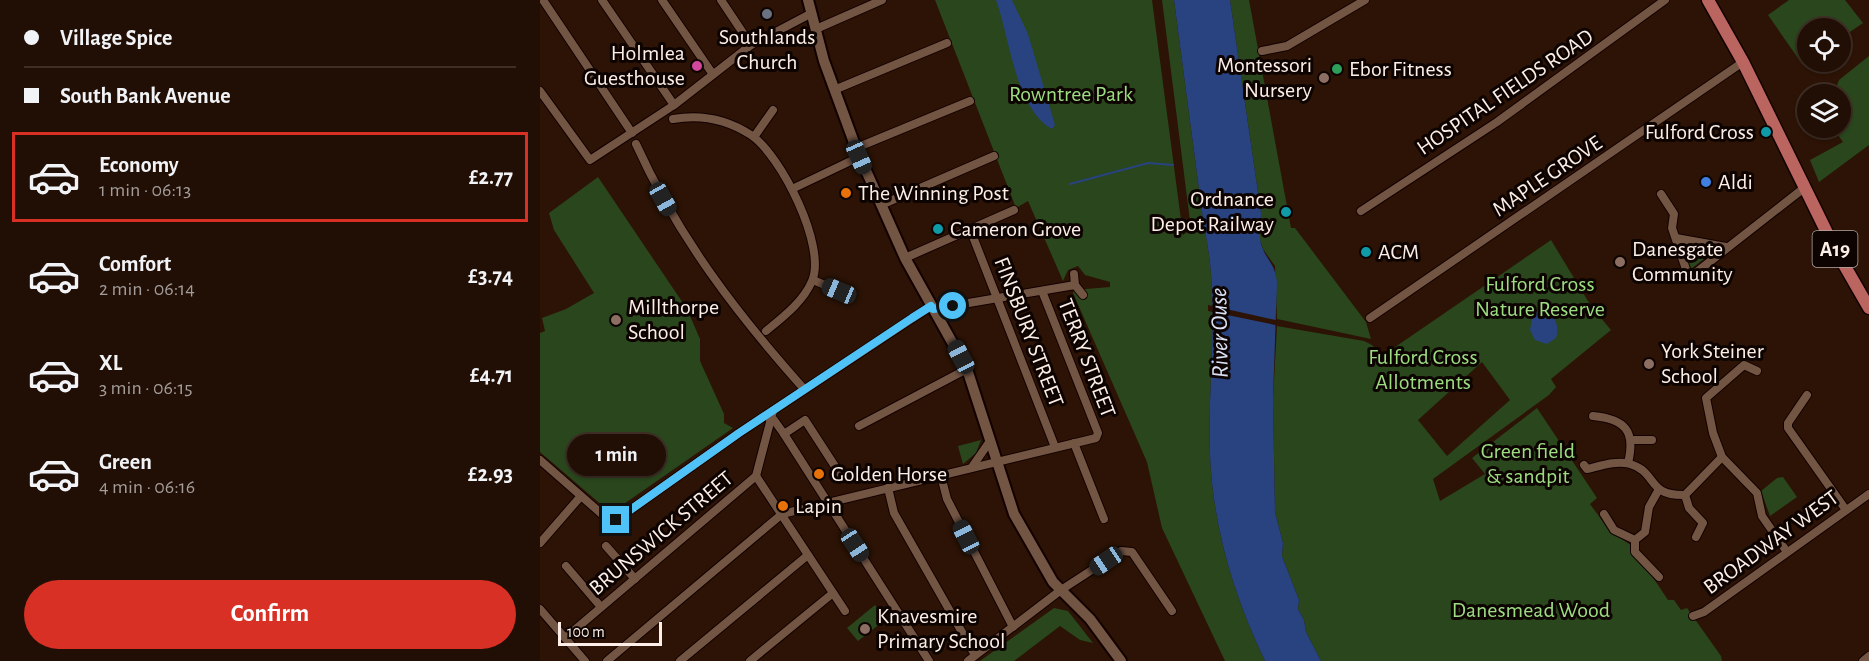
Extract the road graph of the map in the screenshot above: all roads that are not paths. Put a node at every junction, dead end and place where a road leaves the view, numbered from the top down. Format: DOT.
graph roads {
  1 [pos="543,0"];
  2 [pos="602,0"];
  3 [pos="662,0"];
  4 [pos="721,0"];
  5 [pos="808,0"];
  6 [pos="882,0"];
  7 [pos="1365,0"];
  8 [pos="1665,0"];
  9 [pos="1708,0"];
  10 [pos="812,13"];
  11 [pos="816,29"];
  12 [pos="947,43"];
  13 [pos="752,45"];
  14 [pos="1262,51"];
  15 [pos="1743,62"];
  16 [pos="712,74"];
  17 [pos="834,90"];
  18 [pos="540,91"];
  19 [pos="970,101"];
  20 [pos="674,105"];
  21 [pos="773,110"];
  22 [pos="673,119"];
  23 [pos="632,133"];
  24 [pos="754,137"];
  25 [pos="636,144"];
  26 [pos="857,153"];
  27 [pos="994,156"];
  28 [pos="1804,188"];
  29 [pos="792,189"];
  30 [pos="1661,194"];
  31 [pos="881,206"];
  32 [pos="1014,210"];
  33 [pos="1361,211"];
  34 [pos="970,229"];
  35 [pos="1676,238"];
  36 [pos="1726,247"];
  37 [pos="905,258"];
  38 [pos="1074,274"];
  39 [pos="813,280"];
  40 [pos="1075,285"];
  41 [pos="839,291"];
  42 [pos="1042,291"];
  43 [pos="1083,295"];
  44 [pos="997,298"];
  45 [pos="1867,302"];
  46 [pos="932,308"];
  47 [pos="1371,318"];
  48 [pos="766,331"];
  49 [pos="968,369"];
  50 [pos="1757,371"];
  51 [pos="804,389"];
  52 [pos="1807,395"];
  53 [pos="771,415"];
  54 [pos="1593,416"];
  55 [pos="859,426"];
  56 [pos="784,434"];
  57 [pos="1632,440"];
  58 [pos="1652,440"];
  59 [pos="990,441"];
  60 [pos="1074,443"];
  61 [pos="1055,447"];
  62 [pos="1722,458"];
  63 [pos="996,461"];
  64 [pos="1628,463"];
  65 [pos="542,465"];
  66 [pos="1584,465"];
  67 [pos="972,467"];
  68 [pos="840,474"];
  69 [pos="756,476"];
  70 [pos="940,476"];
  71 [pos="888,488"];
  72 [pos="1658,491"];
  73 [pos="1869,494"];
  74 [pos="1685,495"];
  75 [pos="581,496"];
  76 [pos="827,503"];
  77 [pos="1846,510"];
  78 [pos="782,514"];
  79 [pos="1604,514"];
  80 [pos="1104,519"];
  81 [pos="1696,537"];
  82 [pos="1635,540"];
  83 [pos="540,543"];
  84 [pos="606,546"];
  85 [pos="1787,552"];
  86 [pos="807,555"];
  87 [pos="566,566"];
  88 [pos="1659,577"];
  89 [pos="634,579"];
  90 [pos="1060,590"];
  91 [pos="832,594"];
  92 [pos="601,607"];
  93 [pos="540,609"];
  94 [pos="845,611"];
  95 [pos="1172,611"];
  96 [pos="1693,616"];
  97 [pos="1013,627"];
  98 [pos="565,638"];
  99 [pos="975,655"];
  100 [pos="1869,656"];
  101 [pos="585,661"];
  102 [pos="607,661"];
  103 [pos="680,661"];
  104 [pos="750,661"];
  105 [pos="929,661"];
  106 [pos="968,661"];
  107 [pos="1121,661"];
  108 [pos="1863,661"];
  1 -- 23 [label="street"];
  2 -- 20 [label="street"];
  3 -- 16 [label="street"];
  4 -- 13 [label="street"];
  5 -- 10 [label="street"];
  6 -- 11 [label="street"];
  7 -- 14 [label="street"];
  8 -- 33 [label="street, HOSPITAL FIELDS ROAD"];
  9 -- 15 [label="main road, A19"];
  10 -- 11 [label="street"];
  10 -- 13 [label="street"];
  11 -- 17 [label="street"];
  12 -- 17 [label="street"];
  13 -- 16 [label="street"];
  15 -- 28 [label="main road, A19"];
  15 -- 47 [label="street, MAPLE GROVE"];
  16 -- 20 [label="street"];
  17 -- 26 [label="street"];
  18 -- 23 [label="street"];
  19 -- 26 [label="street"];
  20 -- 23 [label="street"];
  21 -- 24 [label="street"];
  22 -- 24 [label="street"];
  24 -- 29 [label="street"];
  25 -- 51 [label="street"];
  26 -- 29 [label="street"];
  26 -- 31 [label="street"];
  27 -- 31 [label="street"];
  28 -- 36 [label="street"];
  28 -- 45 [label="main road, A19"];
  29 -- 39 [label="street"];
  30 -- 35 [label="street"];
  31 -- 37 [label="street"];
  32 -- 34 [label="street"];
  34 -- 37 [label="street"];
  34 -- 44 [label="street, FINSBURY STREET"];
  35 -- 36 [label="street"];
  35 -- 36 [label="street"];
  37 -- 46 [label="street"];
  38 -- 40 [label="street"];
  39 -- 41 [label="street"];
  39 -- 48 [label="street"];
  40 -- 42 [label="street"];
  40 -- 43 [label="street"];
  42 -- 44 [label="street"];
  42 -- 60 [label="street, TERRY STREET"];
  44 -- 46 [label="street"];
  44 -- 61 [label="street, FINSBURY STREET"];
  46 -- 49 [label="street"];
  46 -- 51 [label="street"];
  49 -- 55 [label="street"];
  49 -- 59 [label="street"];
  50 -- 62 [label="street"];
  51 -- 53 [label="street"];
  52 -- 77 [label="street"];
  53 -- 56 [label="street"];
  53 -- 69 [label="street, BRUNSWICK STREET"];
  53 -- 75 [label="street"];
  54 -- 57 [label="street"];
  56 -- 68 [label="street"];
  56 -- 76 [label="street"];
  57 -- 58 [label="street"];
  57 -- 64 [label="street"];
  59 -- 63 [label="street"];
  59 -- 67 [label="street"];
  60 -- 61 [label="street"];
  60 -- 80 [label="street"];
  61 -- 63 [label="street"];
  62 -- 74 [label="street"];
  62 -- 85 [label="street"];
  63 -- 67 [label="street"];
  63 -- 90 [label="street"];
  64 -- 66 [label="street"];
  64 -- 72 [label="street"];
  65 -- 75 [label="street"];
  67 -- 70 [label="street"];
  69 -- 78 [label="street"];
  69 -- 89 [label="street, BRUNSWICK STREET"];
  70 -- 71 [label="street"];
  70 -- 97 [label="street"];
  71 -- 76 [label="street"];
  71 -- 99 [label="street"];
  72 -- 74 [label="street"];
  72 -- 82 [label="street"];
  73 -- 77 [label="street, BROADWAY WEST"];
  74 -- 81 [label="street"];
  75 -- 83 [label="street"];
  76 -- 78 [label="street"];
  76 -- 105 [label="street"];
  77 -- 85 [label="street, BROADWAY WEST"];
  78 -- 86 [label="street"];
  78 -- 102 [label="street"];
  79 -- 82 [label="street"];
  82 -- 88 [label="street"];
  84 -- 89 [label="street"];
  85 -- 96 [label="street, BROADWAY WEST"];
  86 -- 91 [label="street"];
  86 -- 103 [label="street"];
  87 -- 92 [label="street"];
  89 -- 92 [label="street, BRUNSWICK STREET"];
  90 -- 95 [label="street"];
  90 -- 97 [label="street"];
  90 -- 107 [label="street"];
  91 -- 94 [label="street"];
  91 -- 104 [label="street"];
  92 -- 98 [label="street, BRUNSWICK STREET"];
  93 -- 98 [label="street"];
  97 -- 99 [label="street"];
  98 -- 101 [label="street"];
  99 -- 106 [label="street"];
  100 -- 108 [label="street"];
}
